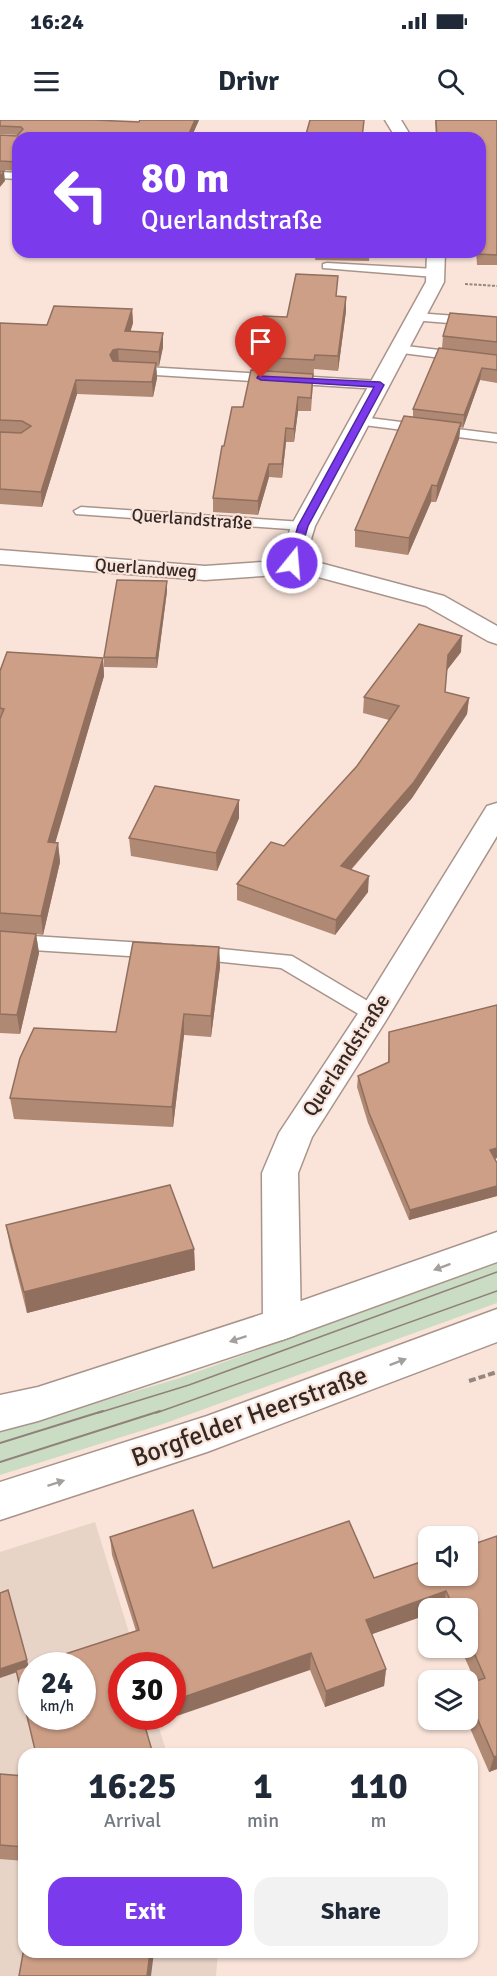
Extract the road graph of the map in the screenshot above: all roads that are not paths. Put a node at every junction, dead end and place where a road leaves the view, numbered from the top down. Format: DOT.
graph roads {
  1 [pos="435,262"];
  2 [pos="327,266"];
  3 [pos="416,317"];
  4 [pos="497,323"];
  5 [pos="398,349"];
  6 [pos="497,361"];
  7 [pos="118,370"];
  8 [pos="380,385"];
  9 [pos="361,421"];
  10 [pos="497,438"];
  11 [pos="81,511"];
  12 [pos="303,526"];
  13 [pos="0,557"];
  14 [pos="292,563"];
  15 [pos="497,636"];
  16 [pos="497,812"];
  17 [pos="0,941"];
  18 [pos="374,1014"];
  19 [pos="497,1247"];
  20 [pos="282,1324"];
  21 [pos="497,1325"];
  22 [pos="0,1413"];
  23 [pos="0,1501"];
  1 -- 2 [label="lane"];
  1 -- 3 [label="street"];
  3 -- 4 [label="lane"];
  3 -- 5 [label="street"];
  5 -- 6 [label="lane"];
  5 -- 8 [label="street"];
  7 -- 8 [label="lane"];
  8 -- 9 [label="street"];
  9 -- 10 [label="lane"];
  9 -- 12 [label="street"];
  11 -- 12 [label="lane, Querlandstraße"];
  12 -- 14 [label="street"];
  13 -- 14 [label="street, Querlandweg"];
  14 -- 15 [label="street"];
  16 -- 18 [label="street, Querlandstraße"];
  17 -- 18 [label="lane"];
  18 -- 20 [label="street, Querlandstraße"];
  19 -- 20 [label="street, one-way"];
  20 -- 22 [label="street, one-way"];
  23 -- 21 [label="street, Borgfelder Heerstraße, one-way"];
}
